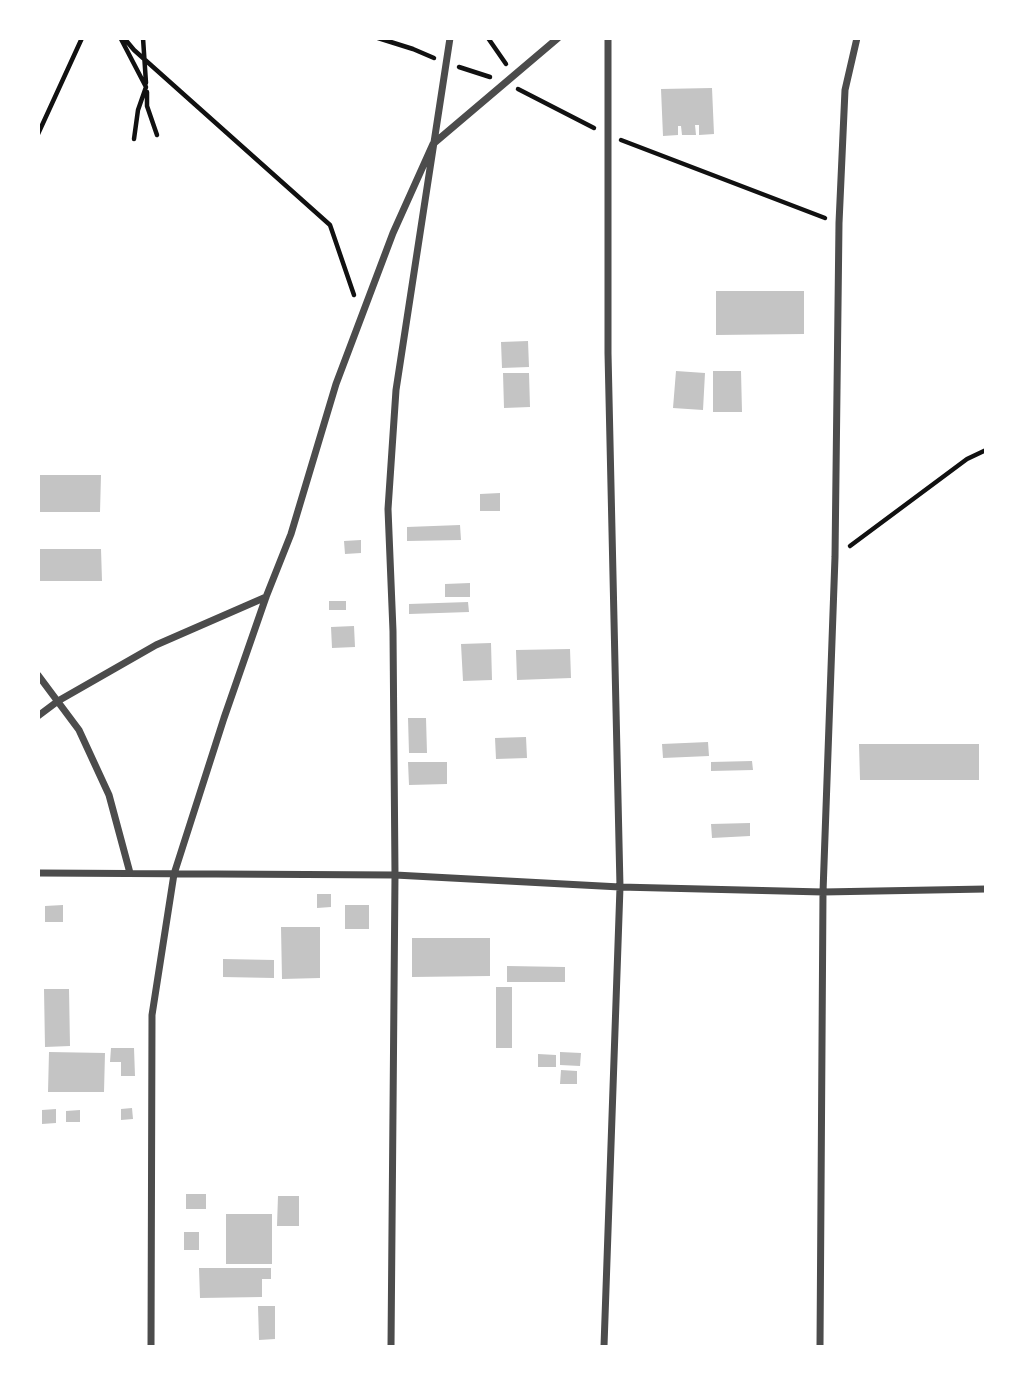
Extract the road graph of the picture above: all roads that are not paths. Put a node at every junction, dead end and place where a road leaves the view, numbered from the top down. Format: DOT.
graph roads {
  1 [pos="450,38"];
  2 [pos="558,38"];
  3 [pos="608,38"];
  4 [pos="857,38"];
  5 [pos="433,144"];
  6 [pos="266,597"];
  7 [pos="38,676"];
  8 [pos="58,701"];
  9 [pos="38,716"];
  10 [pos="38,873"];
  11 [pos="130,873"];
  12 [pos="174,874"];
  13 [pos="395,876"];
  14 [pos="620,887"];
  15 [pos="985,889"];
  16 [pos="823,892"];
  17 [pos="151,1346"];
  18 [pos="391,1346"];
  19 [pos="604,1346"];
  20 [pos="820,1346"];
  1 -- 5 [label="street"];
  2 -- 5 [label="street"];
  3 -- 14 [label="street"];
  4 -- 16 [label="street"];
  5 -- 6 [label="street"];
  5 -- 13 [label="street"];
  6 -- 8 [label="street"];
  6 -- 12 [label="street"];
  7 -- 8 [label="street"];
  8 -- 9 [label="street"];
  8 -- 11 [label="street"];
  10 -- 11 [label="street"];
  11 -- 12 [label="street"];
  12 -- 13 [label="street"];
  12 -- 17 [label="street"];
  13 -- 14 [label="street"];
  13 -- 18 [label="street"];
  14 -- 16 [label="street"];
  14 -- 19 [label="street"];
  15 -- 16 [label="street"];
  16 -- 20 [label="street"];
}
